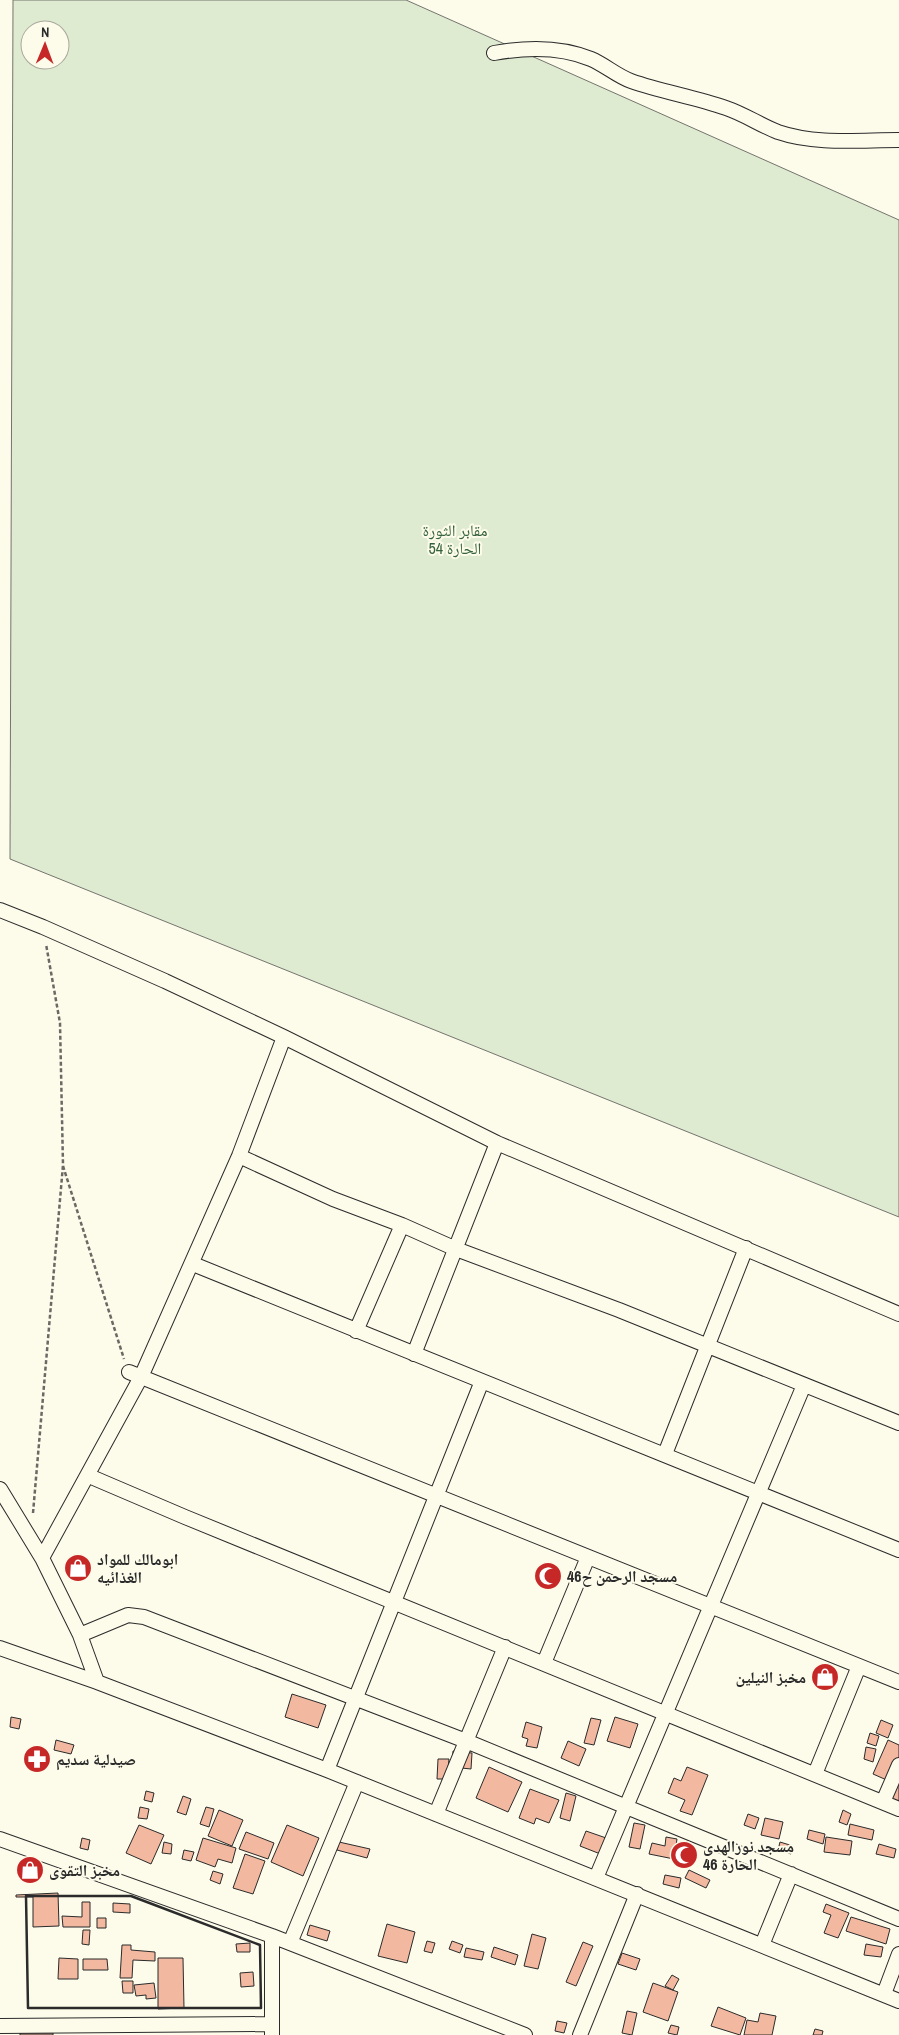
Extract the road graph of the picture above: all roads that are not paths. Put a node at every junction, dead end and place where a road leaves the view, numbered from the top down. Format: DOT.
graph roads {
  1 [pos="494,53"];
  2 [pos="899,140"];
  3 [pos="0,910"];
  4 [pos="284,1037"];
  5 [pos="497,1143"];
  6 [pos="239,1156"];
  7 [pos="402,1225"];
  8 [pos="746,1248"];
  9 [pos="456,1249"];
  10 [pos="193,1264"];
  11 [pos="899,1314"];
  12 [pos="356,1331"];
  13 [pos="707,1346"];
  14 [pos="414,1354"];
  15 [pos="135,1374"];
  16 [pos="482,1380"];
  17 [pos="804,1385"];
  18 [pos="899,1423"];
  19 [pos="665,1454"];
  20 [pos="89,1476"];
  21 [pos="0,1489"];
  22 [pos="759,1493"];
  23 [pos="436,1494"];
  24 [pos="899,1550"];
  25 [pos="588,1557"];
  26 [pos="42,1558"];
  27 [pos="393,1601"];
  28 [pos="711,1606"];
  29 [pos="80,1635"];
  30 [pos="505,1647"];
  31 [pos="0,1648"];
  32 [pos="544,1663"];
  33 [pos="859,1666"];
  34 [pos="97,1682"];
  35 [pos="899,1682"];
  36 [pos="355,1698"];
  37 [pos="666,1713"];
  38 [pos="466,1741"];
  39 [pos="899,1765"];
  40 [pos="327,1770"];
  41 [pos="815,1774"];
  42 [pos="357,1782"];
  43 [pos="883,1802"];
  44 [pos="626,1806"];
  45 [pos="899,1809"];
  46 [pos="436,1814"];
  47 [pos="0,1839"];
  48 [pos="792,1874"];
  49 [pos="596,1878"];
  50 [pos="636,1894"];
  51 [pos="899,1919"];
  52 [pos="272,1936"];
  53 [pos="290,1943"];
  54 [pos="762,1945"];
  55 [pos="899,1954"];
  56 [pos="884,1994"];
  57 [pos="899,2001"];
  58 [pos="0,2026"];
  59 [pos="497,2029"];
  60 [pos="272,2030"];
  61 [pos="525,2035"];
  62 [pos="580,2035"];
  1 -- 2 [label="street"];
  3 -- 4 [label="street"];
  4 -- 5 [label="street"];
  4 -- 6 [label="street"];
  5 -- 8 [label="street"];
  5 -- 9 [label="street"];
  6 -- 7 [label="street"];
  6 -- 10 [label="street"];
  7 -- 9 [label="street"];
  7 -- 12 [label="street"];
  8 -- 11 [label="street"];
  8 -- 13 [label="street"];
  9 -- 13 [label="street"];
  9 -- 14 [label="street"];
  10 -- 12 [label="street"];
  10 -- 15 [label="street"];
  12 -- 14 [label="street"];
  13 -- 17 [label="street"];
  13 -- 19 [label="street"];
  14 -- 16 [label="street"];
  15 -- 20 [label="street"];
  15 -- 23 [label="street"];
  16 -- 19 [label="street"];
  16 -- 23 [label="street"];
  17 -- 18 [label="street"];
  17 -- 22 [label="street"];
  19 -- 22 [label="street"];
  20 -- 26 [label="street"];
  20 -- 27 [label="street"];
  21 -- 26 [label="street"];
  22 -- 24 [label="street"];
  22 -- 28 [label="street"];
  23 -- 25 [label="street"];
  23 -- 27 [label="street"];
  25 -- 28 [label="street"];
  25 -- 32 [label="street"];
  26 -- 29 [label="street"];
  27 -- 30 [label="street"];
  27 -- 36 [label="street"];
  28 -- 33 [label="street"];
  28 -- 37 [label="street"];
  29 -- 34 [label="street"];
  29 -- 36 [label="street"];
  30 -- 32 [label="street"];
  30 -- 38 [label="street"];
  31 -- 34 [label="street"];
  32 -- 37 [label="street"];
  33 -- 35 [label="street"];
  33 -- 41 [label="street"];
  34 -- 40 [label="street"];
  36 -- 38 [label="street"];
  36 -- 40 [label="street"];
  37 -- 41 [label="street"];
  37 -- 44 [label="street"];
  38 -- 44 [label="street"];
  38 -- 46 [label="street"];
  39 -- 43 [label="street"];
  40 -- 42 [label="street"];
  41 -- 43 [label="street"];
  42 -- 46 [label="street"];
  42 -- 53 [label="street"];
  43 -- 45 [label="street"];
  44 -- 48 [label="street"];
  44 -- 49 [label="street"];
  46 -- 49 [label="street"];
  47 -- 52 [label="street"];
  48 -- 51 [label="street"];
  48 -- 54 [label="street"];
  49 -- 50 [label="street"];
  50 -- 54 [label="street"];
  50 -- 62 [label="street"];
  52 -- 53 [label="street"];
  52 -- 60 [label="street"];
  53 -- 59 [label="street"];
  54 -- 56 [label="street"];
  55 -- 56 [label="street"];
  56 -- 57 [label="street"];
  58 -- 60 [label="street"];
  59 -- 61 [label="street"];
}
